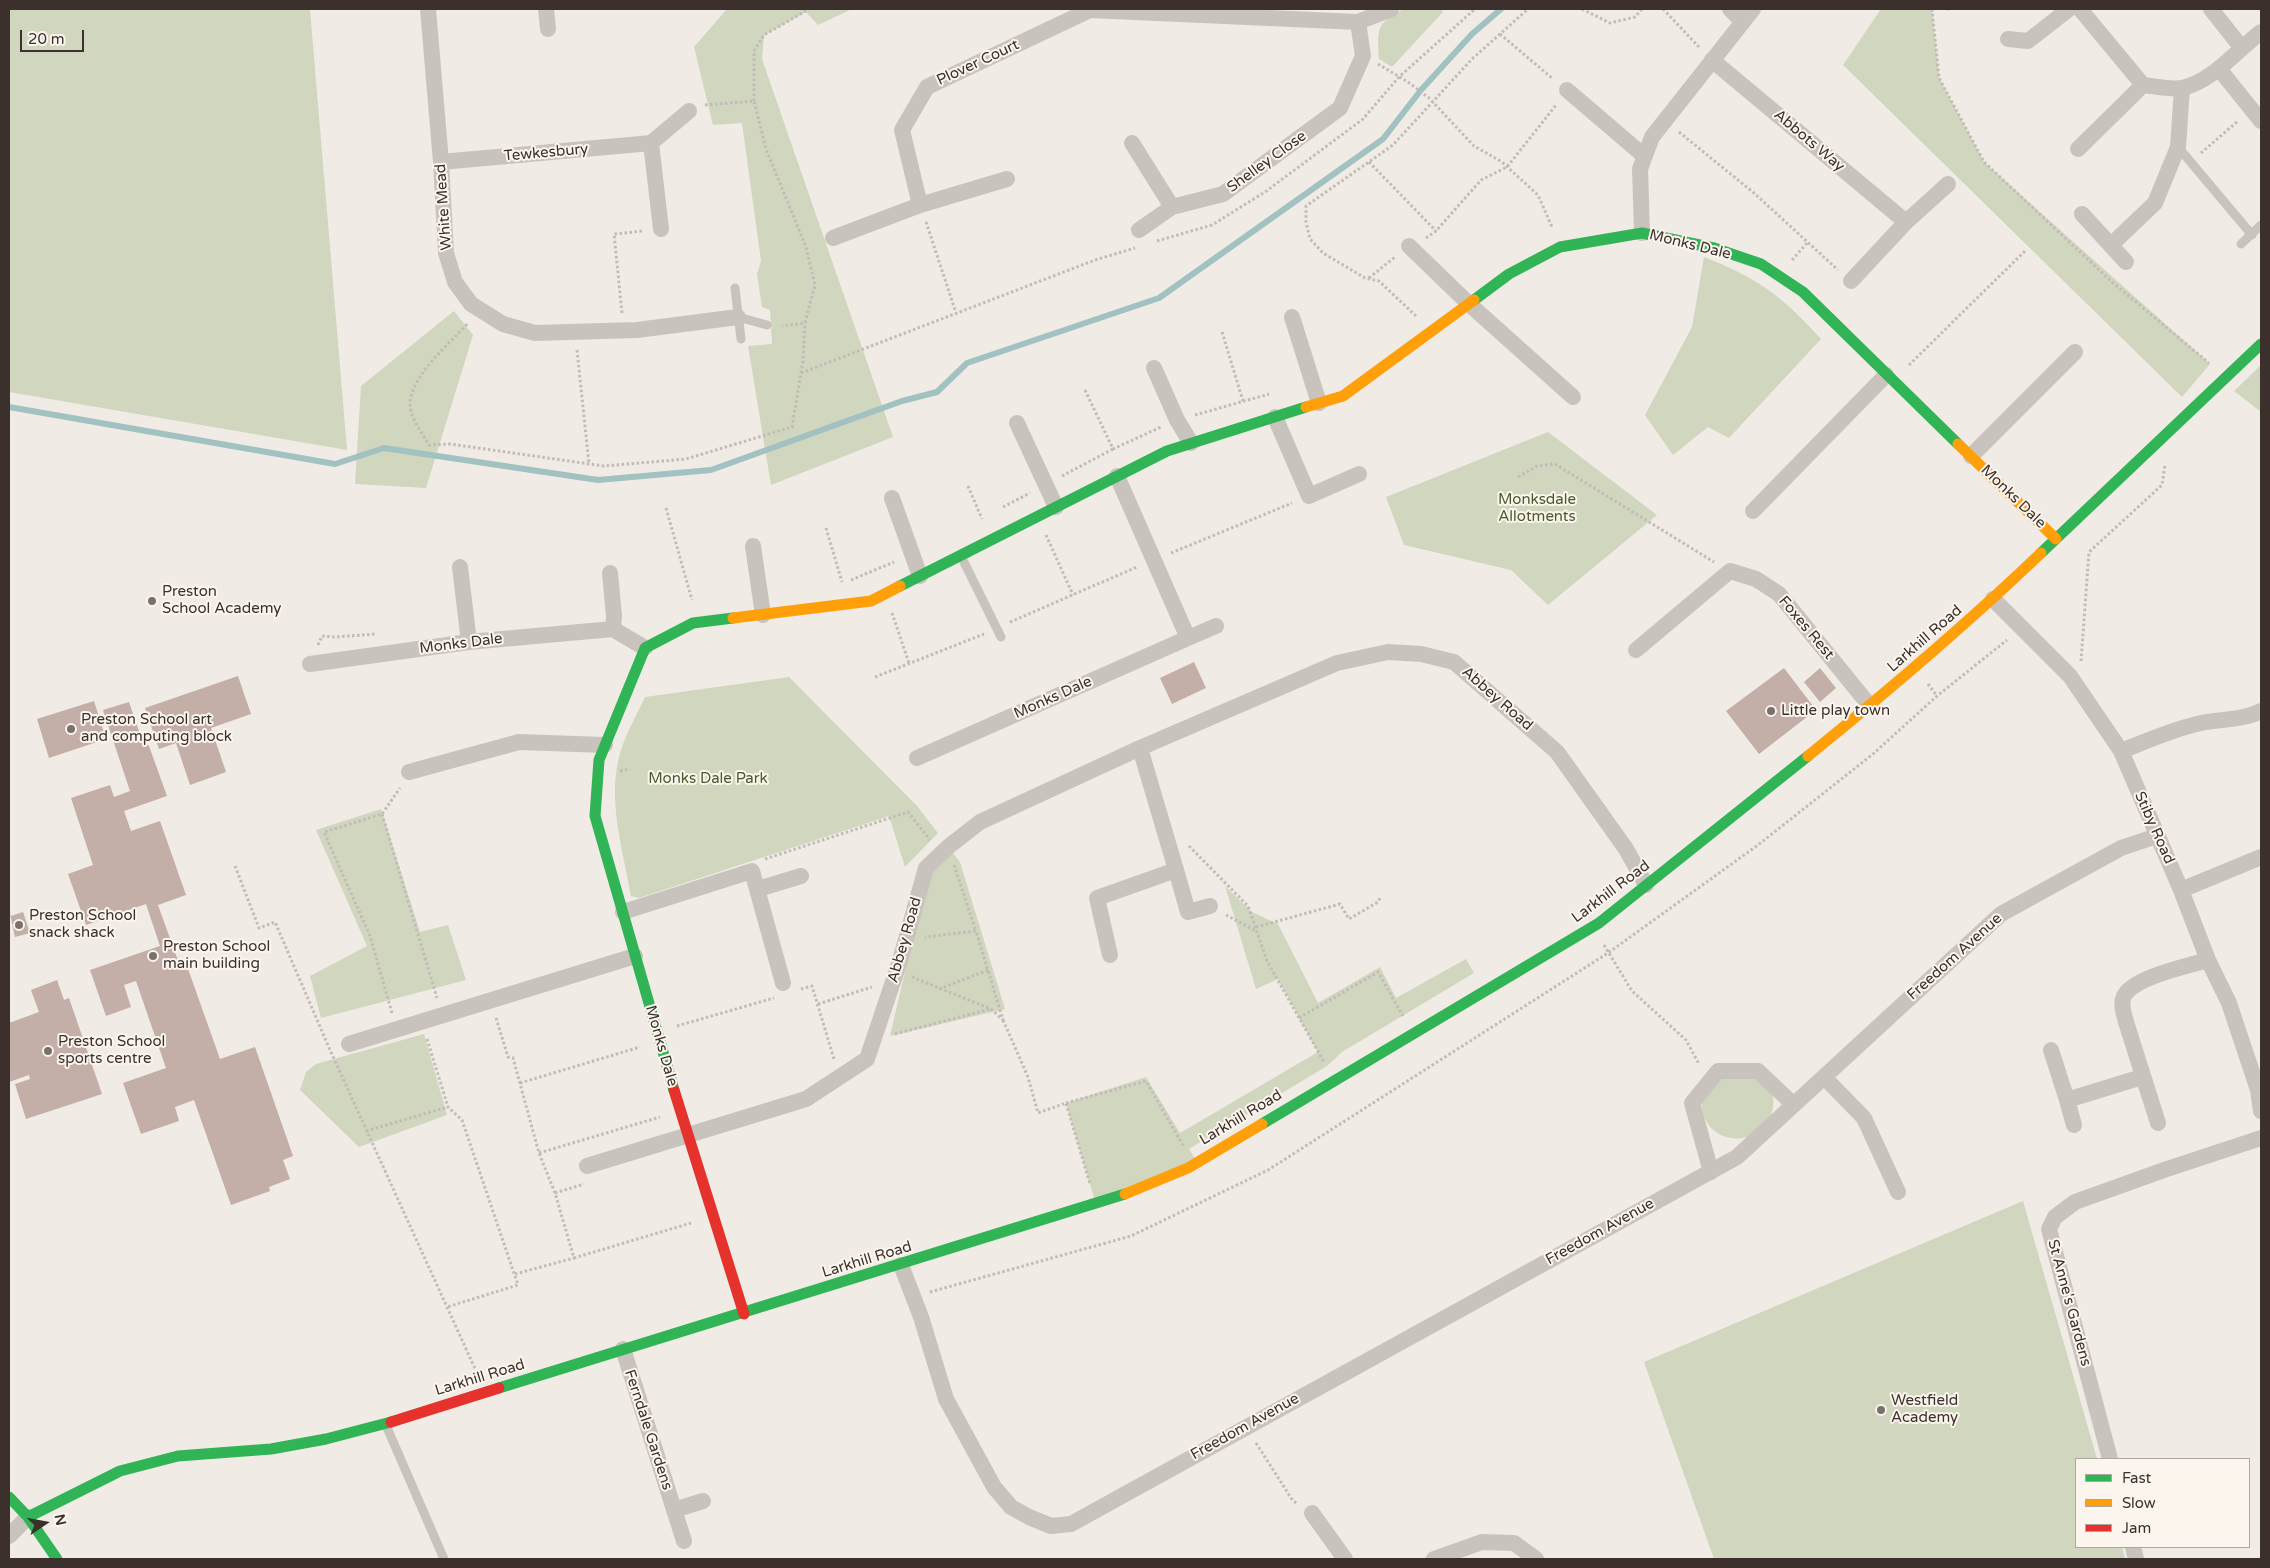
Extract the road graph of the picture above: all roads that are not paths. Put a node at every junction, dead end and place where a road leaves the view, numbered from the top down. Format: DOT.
graph roads {
  1 [pos="428,9"];
  2 [pos="546,9"];
  3 [pos="1390,9"];
  4 [pos="1730,9"];
  5 [pos="1753,9"];
  6 [pos="2069,9"];
  7 [pos="2080,9"];
  8 [pos="2211,9"];
  9 [pos="1090,10"];
  10 [pos="1191,13"];
  11 [pos="1358,22"];
  12 [pos="1743,22"];
  13 [pos="548,28"];
  14 [pos="2261,32"];
  15 [pos="2008,39"];
  16 [pos="2241,48"];
  17 [pos="1712,60"];
  18 [pos="2220,70"];
  19 [pos="2143,86"];
  20 [pos="2182,88"];
  21 [pos="1567,90"];
  22 [pos="689,111"];
  23 [pos="2256,115"];
  24 [pos="651,143"];
  25 [pos="1132,143"];
  26 [pos="2178,147"];
  27 [pos="2078,149"];
  28 [pos="1644,155"];
  29 [pos="441,162"];
  30 [pos="1007,179"];
  31 [pos="1948,184"];
  32 [pos="920,205"];
  33 [pos="1172,207"];
  34 [pos="2082,214"];
  35 [pos="1906,222"];
  36 [pos="2261,225"];
  37 [pos="661,229"];
  38 [pos="1140,230"];
  39 [pos="1642,233"];
  40 [pos="2252,234"];
  41 [pos="833,238"];
  42 [pos="2241,244"];
  43 [pos="2110,245"];
  44 [pos="1409,246"];
  45 [pos="2126,262"];
  46 [pos="1851,282"];
  47 [pos="735,288"];
  48 [pos="1468,304"];
  49 [pos="738,317"];
  50 [pos="1292,317"];
  51 [pos="767,325"];
  52 [pos="741,339"];
  53 [pos="2261,344"];
  54 [pos="2075,352"];
  55 [pos="1154,368"];
  56 [pos="1889,378"];
  57 [pos="1573,397"];
  58 [pos="1319,403"];
  59 [pos="1275,417"];
  60 [pos="1017,423"];
  61 [pos="1191,443"];
  62 [pos="1971,456"];
  63 [pos="1359,474"];
  64 [pos="1117,476"];
  65 [pos="892,498"];
  66 [pos="1056,507"];
  67 [pos="1753,511"];
  68 [pos="2056,539"];
  69 [pos="753,546"];
  70 [pos="961,556"];
  71 [pos="460,567"];
  72 [pos="610,573"];
  73 [pos="920,576"];
  74 [pos="1993,599"];
  75 [pos="763,615"];
  76 [pos="1216,626"];
  77 [pos="613,629"];
  78 [pos="999,632"];
  79 [pos="1188,638"];
  80 [pos="469,642"];
  81 [pos="646,648"];
  82 [pos="1636,650"];
  83 [pos="310,664"];
  84 [pos="1870,706"];
  85 [pos="2261,711"];
  86 [pos="604,745"];
  87 [pos="1140,748"];
  88 [pos="2121,751"];
  89 [pos="917,758"];
  90 [pos="409,772"];
  91 [pos="2157,836"];
  92 [pos="2261,857"];
  93 [pos="1176,870"];
  94 [pos="801,876"];
  95 [pos="1646,885"];
  96 [pos="758,889"];
  97 [pos="2181,890"];
  98 [pos="1210,906"];
  99 [pos="623,912"];
  100 [pos="1110,955"];
  101 [pos="635,956"];
  102 [pos="2208,960"];
  103 [pos="785,988"];
  104 [pos="349,1044"];
  105 [pos="2052,1050"];
  106 [pos="1824,1077"];
  107 [pos="2142,1077"];
  108 [pos="2260,1090"];
  109 [pos="2067,1100"];
  110 [pos="1794,1105"];
  111 [pos="2261,1111"];
  112 [pos="2158,1123"];
  113 [pos="2074,1124"];
  114 [pos="687,1136"];
  115 [pos="2261,1138"];
  116 [pos="587,1166"];
  117 [pos="1710,1172"];
  118 [pos="1898,1192"];
  119 [pos="901,1265"];
  120 [pos="744,1314"];
  121 [pos="623,1349"];
  122 [pos="385,1423"];
  123 [pos="2110,1458"];
  124 [pos="9,1497"];
  125 [pos="703,1501"];
  126 [pos="674,1510"];
  127 [pos="1312,1514"];
  128 [pos="28,1517"];
  129 [pos="9,1536"];
  130 [pos="684,1541"];
  131 [pos="57,1559"];
  132 [pos="444,1559"];
  133 [pos="1345,1559"];
  134 [pos="1434,1559"];
  135 [pos="1536,1559"];
  1 -- 29 [label="street, White Mead"];
  2 -- 13 [label="street"];
  3 -- 11 [label="street"];
  4 -- 12 [label="street"];
  5 -- 12 [label="street"];
  6 -- 15 [label="street"];
  7 -- 19 [label="street"];
  8 -- 16 [label="street"];
  9 -- 10 [label="street"];
  9 -- 32 [label="street, Plover Court"];
  10 -- 11 [label="street"];
  11 -- 33 [label="street, Shelley Close"];
  12 -- 17 [label="street"];
  14 -- 16 [label="street"];
  16 -- 18 [label="street"];
  17 -- 28 [label="street"];
  17 -- 35 [label="street, Abbots Way"];
  18 -- 20 [label="street"];
  18 -- 23 [label="street"];
  19 -- 20 [label="street"];
  19 -- 27 [label="street"];
  20 -- 26 [label="street"];
  21 -- 28 [label="street"];
  22 -- 24 [label="street"];
  24 -- 29 [label="street, Tewkesbury"];
  24 -- 37 [label="street"];
  25 -- 33 [label="street"];
  26 -- 40 [label="lane"];
  26 -- 43 [label="street"];
  28 -- 39 [label="street"];
  29 -- 49 [label="street, White Mead"];
  30 -- 32 [label="street"];
  31 -- 35 [label="street"];
  32 -- 41 [label="street"];
  33 -- 38 [label="street"];
  34 -- 43 [label="street"];
  35 -- 46 [label="street"];
  36 -- 40 [label="lane"];
  39 -- 48 [label="street, Monks Dale"];
  39 -- 56 [label="street, Monks Dale"];
  40 -- 42 [label="lane"];
  43 -- 45 [label="street"];
  44 -- 48 [label="street"];
  47 -- 49 [label="lane"];
  48 -- 57 [label="street"];
  48 -- 58 [label="street, Monks Dale"];
  49 -- 51 [label="lane"];
  49 -- 52 [label="lane"];
  50 -- 58 [label="street"];
  53 -- 68 [label="street, Larkhill Road"];
  54 -- 62 [label="street, Monks Dale"];
  55 -- 61 [label="street"];
  56 -- 62 [label="street, Monks Dale"];
  56 -- 67 [label="street"];
  58 -- 59 [label="street, Monks Dale"];
  59 -- 61 [label="street, Monks Dale"];
  59 -- 63 [label="street"];
  60 -- 66 [label="street"];
  61 -- 64 [label="street, Monks Dale"];
  62 -- 68 [label="street, Monks Dale"];
  64 -- 66 [label="street, Monks Dale"];
  64 -- 79 [label="street"];
  65 -- 73 [label="street"];
  66 -- 70 [label="street, Monks Dale"];
  68 -- 74 [label="street, Larkhill Road"];
  69 -- 75 [label="street"];
  70 -- 73 [label="street, Monks Dale"];
  70 -- 78 [label="lane"];
  71 -- 80 [label="street"];
  72 -- 77 [label="street"];
  73 -- 75 [label="street, Monks Dale"];
  74 -- 84 [label="street, Larkhill Road"];
  74 -- 88 [label="street, Stiby Road"];
  75 -- 81 [label="street, Monks Dale"];
  76 -- 79 [label="street, Monks Dale"];
  77 -- 80 [label="street, Monks Dale"];
  77 -- 81 [label="street"];
  79 -- 89 [label="street, Monks Dale"];
  80 -- 83 [label="street, Monks Dale"];
  81 -- 86 [label="street, Monks Dale"];
  82 -- 84 [label="street, Foxes Rest"];
  84 -- 95 [label="street, Larkhill Road"];
  85 -- 88 [label="street"];
  86 -- 90 [label="street"];
  86 -- 99 [label="street, Monks Dale"];
  87 -- 93 [label="street"];
  87 -- 95 [label="street, Abbey Road"];
  87 -- 114 [label="street, Abbey Road"];
  88 -- 91 [label="street, Stiby Road"];
  91 -- 97 [label="street, Stiby Road"];
  91 -- 106 [label="street, Freedom Avenue"];
  92 -- 97 [label="street"];
  93 -- 98 [label="street"];
  93 -- 100 [label="street"];
  94 -- 96 [label="street"];
  95 -- 119 [label="street, Larkhill Road"];
  96 -- 99 [label="street"];
  96 -- 103 [label="street"];
  97 -- 102 [label="street, Stiby Road"];
  99 -- 101 [label="street, Monks Dale"];
  101 -- 104 [label="street"];
  101 -- 114 [label="street, Monks Dale"];
  102 -- 107 [label="street"];
  102 -- 108 [label="street, Stiby Road"];
  105 -- 109 [label="street"];
  106 -- 110 [label="street, Freedom Avenue"];
  106 -- 118 [label="street"];
  107 -- 109 [label="street"];
  107 -- 112 [label="street"];
  108 -- 111 [label="street, Stiby Road"];
  109 -- 113 [label="street"];
  110 -- 117 [label="street, Freedom Avenue"];
  110 -- 117 [label="street"];
  114 -- 116 [label="street"];
  114 -- 120 [label="street, Monks Dale"];
  115 -- 123 [label="street, St Anne's Gardens"];
  117 -- 119 [label="street, Freedom Avenue"];
  119 -- 120 [label="street, Larkhill Road"];
  120 -- 121 [label="street, Larkhill Road"];
  121 -- 122 [label="street, Larkhill Road"];
  121 -- 126 [label="street, Ferndale Gardens"];
  122 -- 128 [label="street, Larkhill Road"];
  122 -- 132 [label="lane"];
  124 -- 128 [label="street"];
  125 -- 126 [label="street, Ferndale Gardens"];
  126 -- 130 [label="street, Ferndale Gardens"];
  127 -- 133 [label="street"];
  128 -- 129 [label="street"];
  128 -- 131 [label="street"];
  134 -- 135 [label="street"];
}
